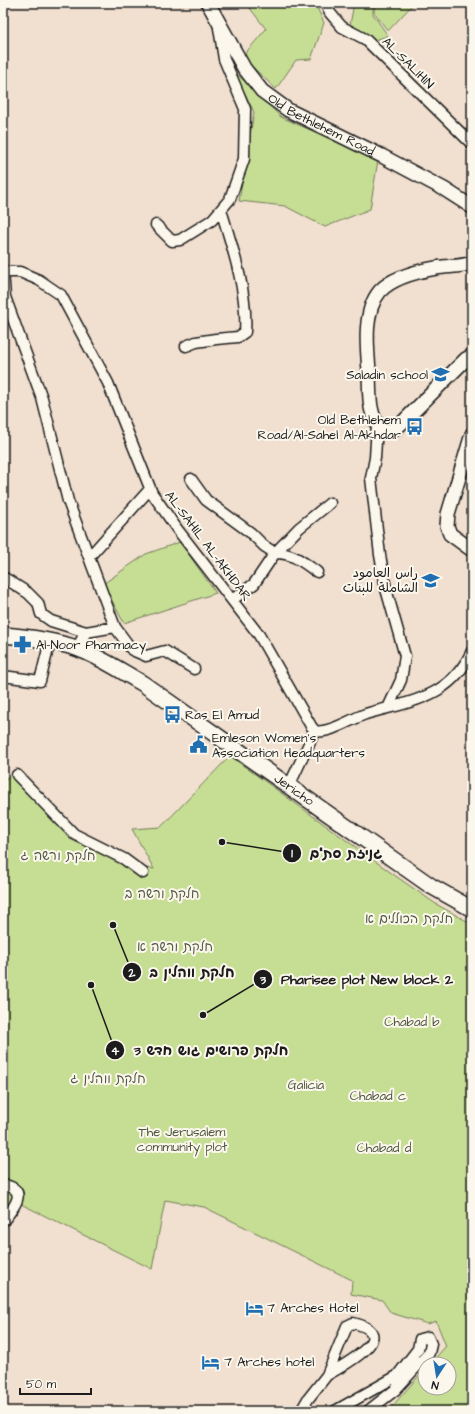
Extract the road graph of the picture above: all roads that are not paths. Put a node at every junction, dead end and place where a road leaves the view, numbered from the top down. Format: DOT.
graph roads {
  1 [pos="208,3"];
  2 [pos="326,3"];
  3 [pos="218,22"];
  4 [pos="472,144"];
  5 [pos="472,207"];
  6 [pos="221,210"];
  7 [pos="156,225"];
  8 [pos="472,263"];
  9 [pos="3,271"];
  10 [pos="186,346"];
  11 [pos="472,356"];
  12 [pos="377,425"];
  13 [pos="472,434"];
  14 [pos="191,479"];
  15 [pos="150,489"];
  16 [pos="330,503"];
  17 [pos="472,550"];
  18 [pos="275,553"];
  19 [pos="89,557"];
  20 [pos="317,572"];
  21 [pos="3,577"];
  22 [pos="232,600"];
  23 [pos="115,627"];
  24 [pos="86,632"];
  25 [pos="3,635"];
  26 [pos="50,641"];
  27 [pos="77,648"];
  28 [pos="472,651"];
  29 [pos="194,669"];
  30 [pos="3,676"];
  31 [pos="388,708"];
  32 [pos="315,730"];
  33 [pos="17,775"];
  34 [pos="289,786"];
  35 [pos="143,872"];
  36 [pos="472,909"];
  37 [pos="3,1185"];
  38 [pos="3,1221"];
  39 [pos="328,1375"];
  40 [pos="300,1411"];
  41 [pos="335,1411"];
  42 [pos="368,1411"];
  1 -- 3 [label="street, Old Bethlehem Road"];
  2 -- 4 [label="street, AL-SALIHIN"];
  3 -- 5 [label="street, Old Bethlehem Road"];
  3 -- 6 [label="street"];
  6 -- 7 [label="street"];
  6 -- 10 [label="street"];
  8 -- 12 [label="street"];
  9 -- 15 [label="street, AL-SAHIL AL-AKHDAR"];
  9 -- 19 [label="street"];
  11 -- 12 [label="street"];
  12 -- 31 [label="street"];
  13 -- 17 [label="street"];
  14 -- 18 [label="street"];
  15 -- 19 [label="street"];
  15 -- 22 [label="street, AL-SAHIL AL-AKHDAR"];
  16 -- 18 [label="street"];
  18 -- 20 [label="street"];
  18 -- 22 [label="street"];
  19 -- 23 [label="street"];
  21 -- 24 [label="street"];
  22 -- 32 [label="street, AL-SAHIL AL-AKHDAR"];
  23 -- 24 [label="street"];
  23 -- 29 [label="street"];
  24 -- 27 [label="street"];
  25 -- 26 [label="main road, Jericho"];
  26 -- 27 [label="main road, Jericho"];
  26 -- 30 [label="street"];
  27 -- 34 [label="main road, Jericho"];
  28 -- 31 [label="street"];
  31 -- 32 [label="street"];
  32 -- 34 [label="street"];
  33 -- 35 [label="street"];
  34 -- 36 [label="main road, Jericho"];
  37 -- 38 [label="street"];
  39 -- 39 [label="street"];
  39 -- 40 [label="street"];
  41 -- 42 [label="street"];
}
